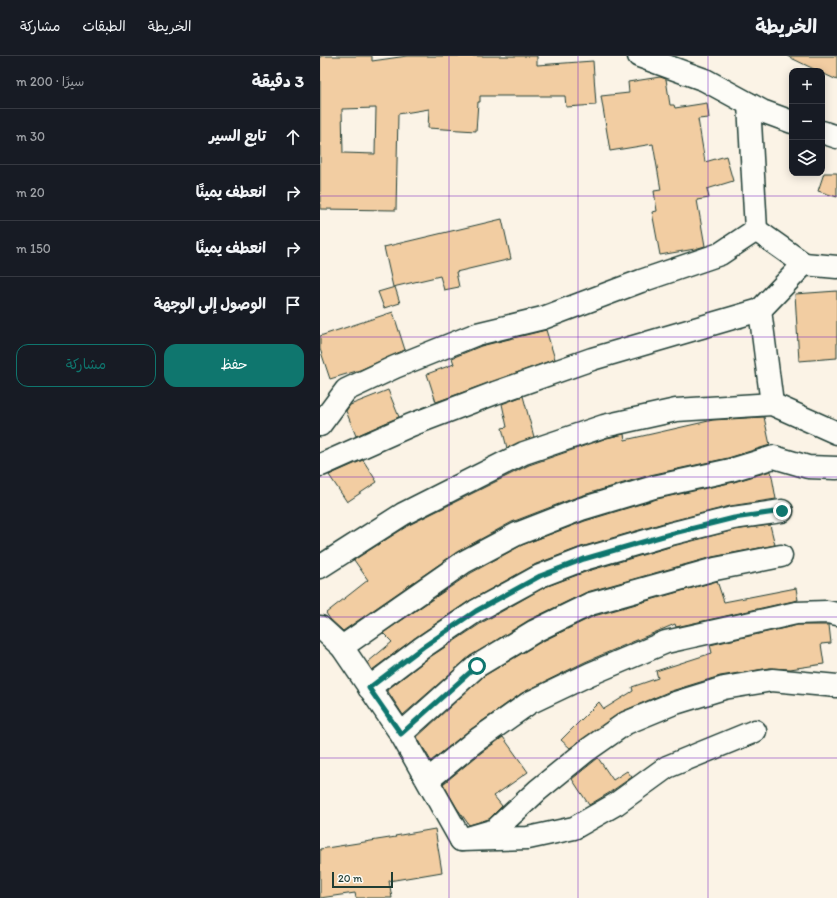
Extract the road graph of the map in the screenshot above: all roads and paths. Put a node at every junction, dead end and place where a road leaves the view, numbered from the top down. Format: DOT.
graph roads {
  1 [pos="639,56"];
  2 [pos="749,104"];
  3 [pos="789,121"];
  4 [pos="825,133"];
  5 [pos="837,138"];
  6 [pos="756,230"];
  7 [pos="804,264"];
  8 [pos="837,267"];
  9 [pos="760,310"];
  10 [pos="772,404"];
  11 [pos="320,425"];
  12 [pos="837,433"];
  13 [pos="320,454"];
  14 [pos="320,465"];
  15 [pos="837,468"];
  16 [pos="320,477"];
  17 [pos="782,511"];
  18 [pos="781,556"];
  19 [pos="320,567"];
  20 [pos="837,614"];
  21 [pos="320,627"];
  22 [pos="342,647"];
  23 [pos="837,686"];
  24 [pos="369,688"];
  25 [pos="755,731"];
  26 [pos="401,734"];
  27 [pos="428,780"];
  28 [pos="461,840"];
  1 -- 2 [label="street"];
  2 -- 3 [label="street"];
  2 -- 6 [label="street"];
  4 -- 5 [label="street"];
  6 -- 7 [label="street"];
  6 -- 11 [label="street"];
  7 -- 8 [label="street"];
  7 -- 9 [label="street"];
  9 -- 10 [label="street"];
  9 -- 14 [label="street"];
  10 -- 12 [label="street"];
  10 -- 19 [label="street"];
  13 -- 14 [label="street"];
  14 -- 16 [label="street"];
  15 -- 22 [label="street"];
  17 -- 24 [label="street"];
  18 -- 26 [label="street"];
  20 -- 27 [label="street"];
  21 -- 22 [label="street"];
  22 -- 24 [label="street"];
  23 -- 28 [label="street"];
  24 -- 26 [label="street"];
  25 -- 28 [label="street"];
  26 -- 27 [label="street"];
  27 -- 28 [label="street"];
}
